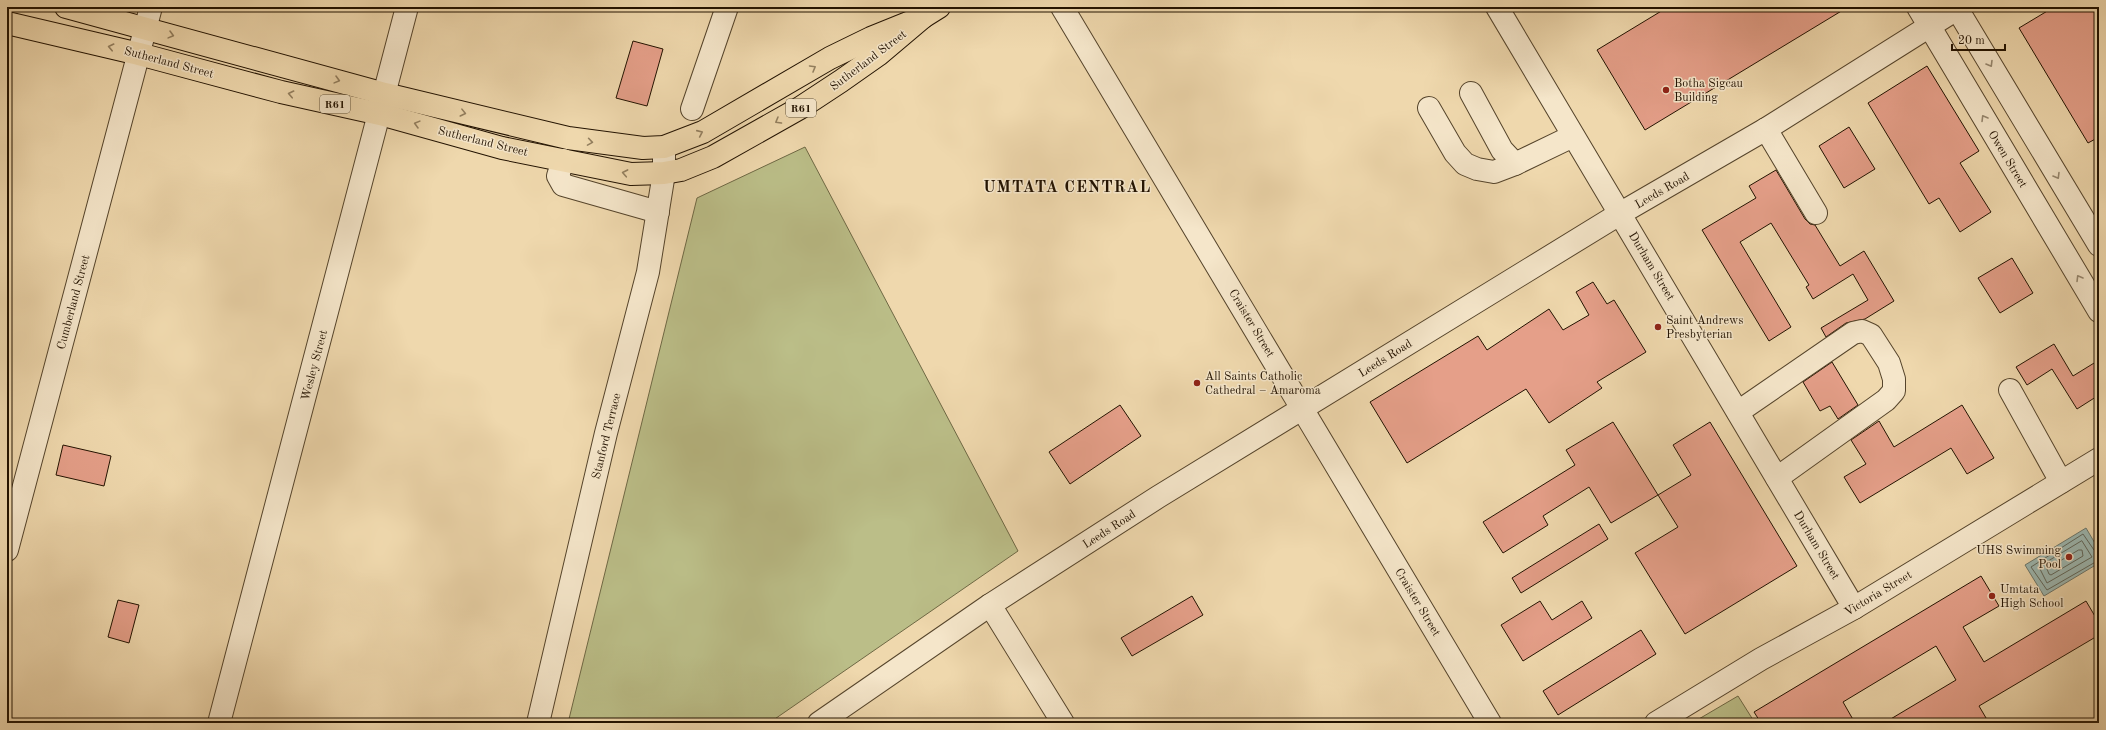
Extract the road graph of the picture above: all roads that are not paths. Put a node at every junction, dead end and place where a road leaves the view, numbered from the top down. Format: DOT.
graph roads {
  1 [pos="66,7"];
  2 [pos="151,7"];
  3 [pos="407,7"];
  4 [pos="727,7"];
  5 [pos="1062,7"];
  6 [pos="1497,7"];
  7 [pos="1957,8"];
  8 [pos="931,12"];
  9 [pos="1923,16"];
  10 [pos="7,23"];
  11 [pos="146,28"];
  12 [pos="139,54"];
  13 [pos="1471,93"];
  14 [pos="383,104"];
  15 [pos="1429,108"];
  16 [pos="692,109"];
  17 [pos="1766,129"];
  18 [pos="1573,136"];
  19 [pos="664,147"];
  20 [pos="562,160"];
  21 [pos="1515,164"];
  22 [pos="664,173"];
  23 [pos="658,212"];
  24 [pos="1621,213"];
  25 [pos="1816,213"];
  26 [pos="2099,245"];
  27 [pos="2099,311"];
  28 [pos="2010,390"];
  29 [pos="1303,409"];
  30 [pos="1738,412"];
  31 [pos="2099,459"];
  32 [pos="1777,478"];
  33 [pos="2061,482"];
  34 [pos="7,550"];
  35 [pos="990,605"];
  36 [pos="1854,608"];
  37 [pos="219,723"];
  38 [pos="538,723"];
  39 [pos="819,723"];
  40 [pos="1063,723"];
  41 [pos="1490,723"];
  42 [pos="1656,723"];
  1 -- 11 [label="main road, Sutherland Street / R61"];
  2 -- 11 [label="street, Cumberland Street"];
  3 -- 14 [label="street, Wesley Street"];
  4 -- 16 [label="street"];
  5 -- 29 [label="street, Craister Street"];
  6 -- 18 [label="street, Durham Street"];
  7 -- 9 [label="street, Leeds Road"];
  7 -- 26 [label="street, one-way"];
  19 -- 8 [label="main road, Sutherland Street / R61, one-way"];
  8 -- 22 [label="main road, Sutherland Street / R61, one-way"];
  9 -- 17 [label="street, Leeds Road"];
  27 -- 9 [label="street, Owen Street, one-way"];
  12 -- 10 [label="main road, Sutherland Street / R61, one-way"];
  11 -- 12 [label="street, Cumberland Street"];
  11 -- 14 [label="main road, Sutherland Street / R61, one-way"];
  14 -- 12 [label="main road, Sutherland Street / R61, one-way"];
  12 -- 34 [label="street, Cumberland Street"];
  13 -- 21 [label="street"];
  14 -- 19 [label="main road, Sutherland Street / R61, one-way"];
  20 -- 14 [label="main road, Sutherland Street / R61, one-way"];
  14 -- 37 [label="street, Wesley Street"];
  15 -- 21 [label="street"];
  17 -- 24 [label="street, Leeds Road"];
  17 -- 25 [label="street"];
  18 -- 21 [label="street"];
  18 -- 24 [label="street, Durham Street"];
  19 -- 22 [label="street, Stanford Terrace"];
  22 -- 20 [label="main road, Sutherland Street / R61, one-way"];
  20 -- 23 [label="street"];
  22 -- 23 [label="street, Stanford Terrace"];
  23 -- 38 [label="street, Stanford Terrace"];
  24 -- 29 [label="street, Leeds Road"];
  24 -- 30 [label="street, Durham Street"];
  28 -- 33 [label="street"];
  29 -- 35 [label="street, Leeds Road"];
  29 -- 41 [label="street, Craister Street"];
  30 -- 32 [label="street, Durham Street"];
  30 -- 32 [label="street"];
  31 -- 33 [label="street, Victoria Street"];
  32 -- 36 [label="street, Durham Street"];
  33 -- 36 [label="street, Victoria Street"];
  35 -- 39 [label="street, Leeds Road"];
  35 -- 40 [label="street"];
  36 -- 42 [label="street, Victoria Street"];
}
